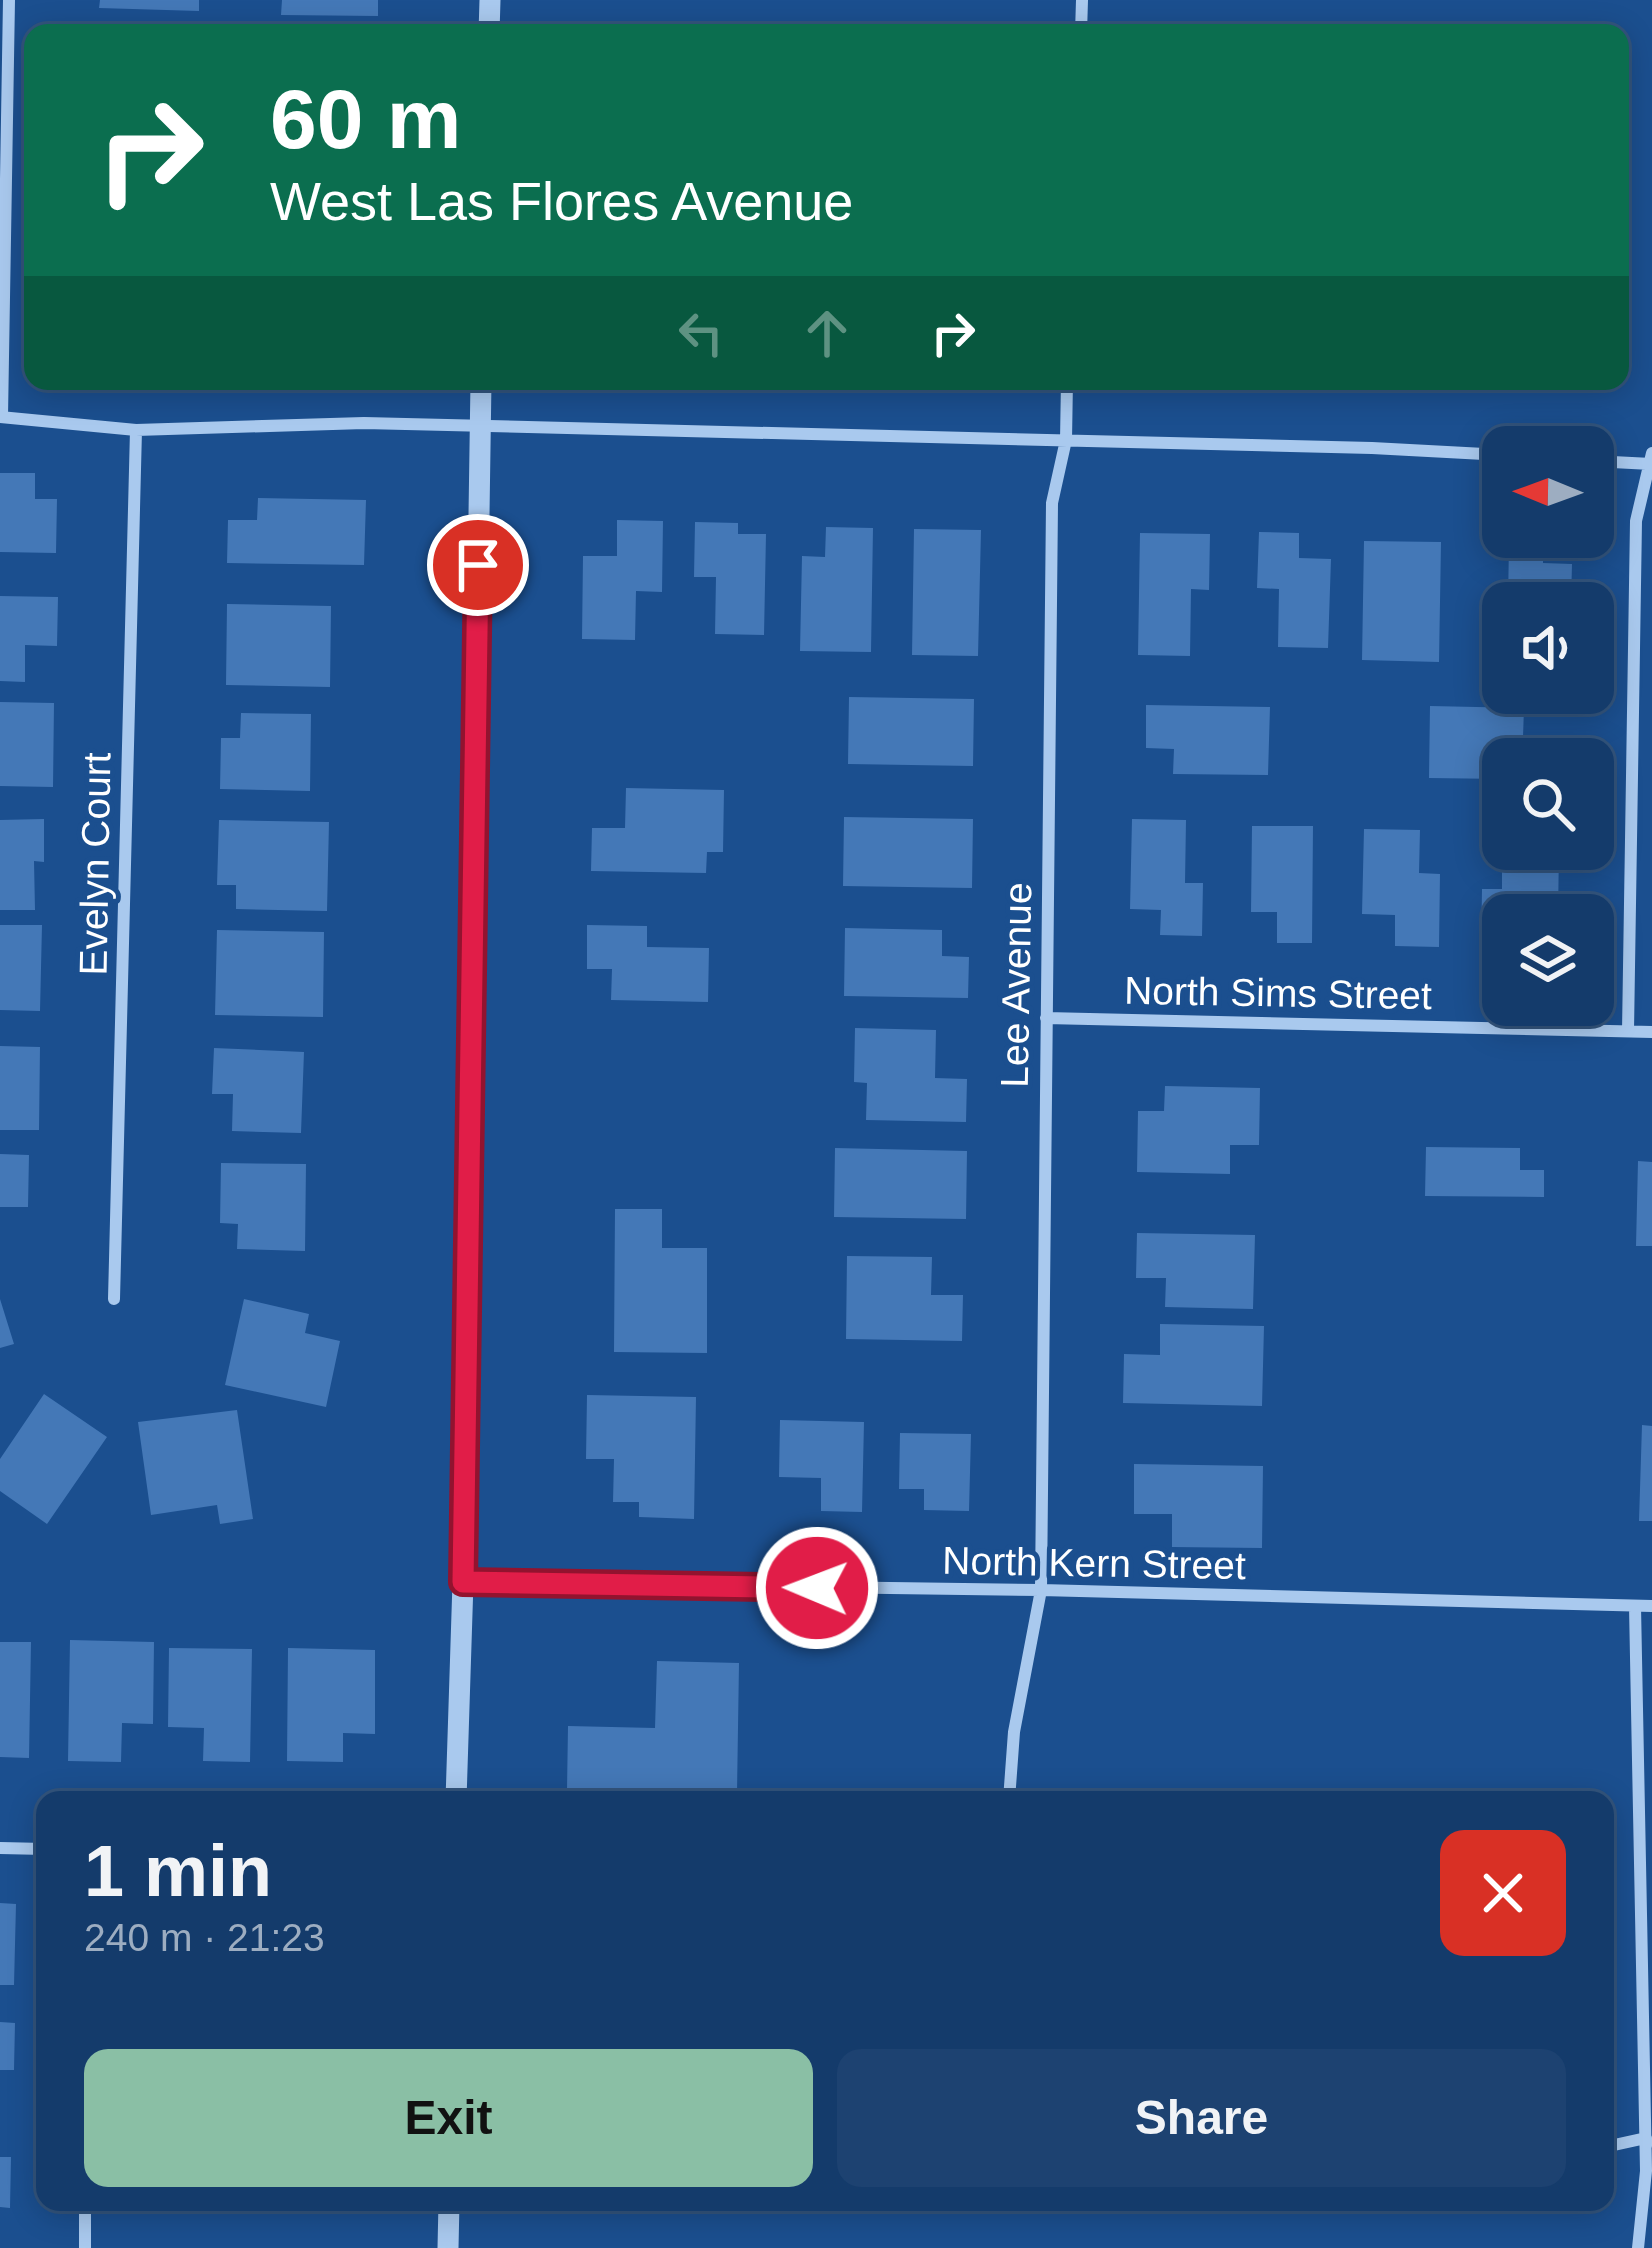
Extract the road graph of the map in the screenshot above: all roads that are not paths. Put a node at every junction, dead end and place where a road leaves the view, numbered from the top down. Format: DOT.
graph roads {
  1 [pos="9,0"];
  2 [pos="481,390"];
  3 [pos="1067,390"];
  4 [pos="1,417"];
  5 [pos="480,426"];
  6 [pos="136,430"];
  7 [pos="1066,440"];
  8 [pos="1482,454"];
  9 [pos="1614,460"];
  10 [pos="1651,460"];
  11 [pos="1046,1018"];
  12 [pos="1628,1031"];
  13 [pos="1652,1032"];
  14 [pos="114,1299"];
  15 [pos="463,1582"];
  16 [pos="1041,1590"];
  17 [pos="1635,1606"];
  18 [pos="1652,1606"];
  19 [pos="456,1791"];
  20 [pos="1010,1791"];
  21 [pos="0,1848"];
  22 [pos="36,1849"];
  23 [pos="1646,2138"];
  24 [pos="1614,2145"];
  25 [pos="86,2211"];
  26 [pos="449,2211"];
  27 [pos="85,2248"];
  28 [pos="448,2248"];
  29 [pos="1638,2248"];
  1 -- 4 [label="street"];
  2 -- 5 [label="street"];
  3 -- 7 [label="street, Lee Avenue"];
  4 -- 6 [label="street"];
  5 -- 6 [label="street"];
  5 -- 7 [label="street"];
  5 -- 15 [label="street"];
  6 -- 14 [label="street, Evelyn Court"];
  7 -- 8 [label="street"];
  7 -- 11 [label="street, Lee Avenue"];
  9 -- 10 [label="street"];
  10 -- 12 [label="street"];
  11 -- 12 [label="street, North Sims Street"];
  11 -- 16 [label="street, Lee Avenue"];
  12 -- 13 [label="street, North Sims Street"];
  15 -- 16 [label="street, North Kern Street"];
  15 -- 19 [label="street"];
  16 -- 17 [label="street, North Kern Street"];
  16 -- 20 [label="street, Lee Avenue"];
  17 -- 18 [label="street, North Kern Street"];
  17 -- 23 [label="street"];
  21 -- 22 [label="street"];
  23 -- 24 [label="street"];
  23 -- 29 [label="street"];
  25 -- 27 [label="street"];
  26 -- 28 [label="street"];
}
